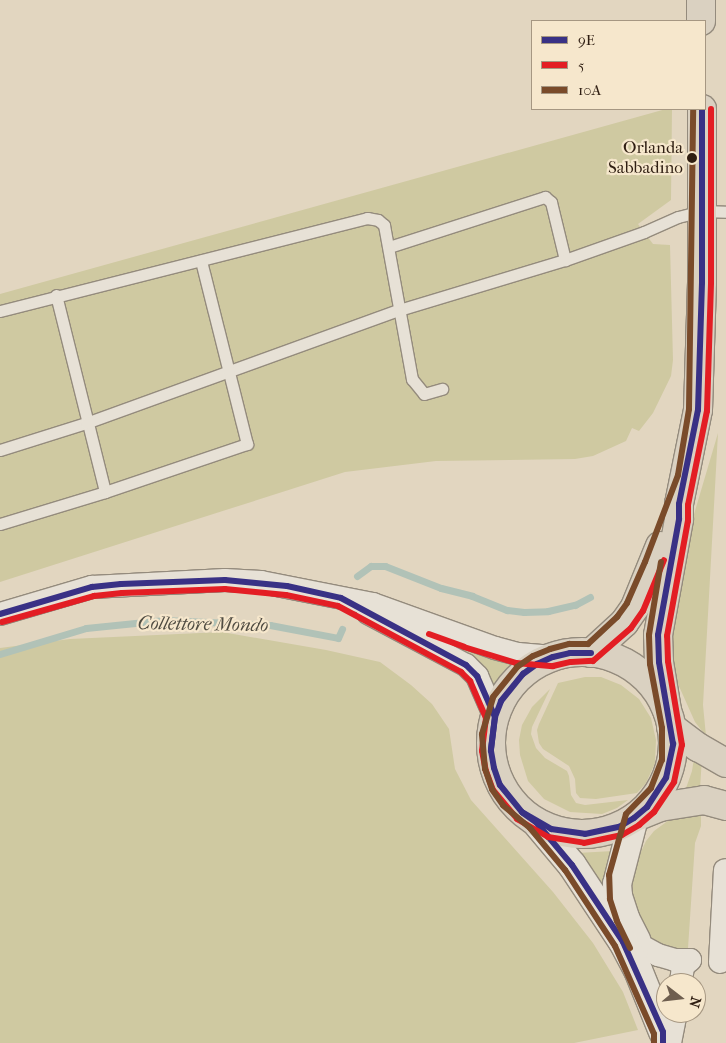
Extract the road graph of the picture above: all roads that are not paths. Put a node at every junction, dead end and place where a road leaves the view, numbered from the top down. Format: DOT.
graph roads {
  1 [pos="701,0"];
  2 [pos="701,20"];
  3 [pos="702,110"];
  4 [pos="714,211"];
  5 [pos="389,247"];
  6 [pos="201,260"];
  7 [pos="565,260"];
  8 [pos="56,295"];
  9 [pos="399,310"];
  10 [pos="0,311"];
  11 [pos="228,372"];
  12 [pos="442,389"];
  13 [pos="86,423"];
  14 [pos="0,450"];
  15 [pos="686,477"];
  16 [pos="105,492"];
  17 [pos="0,524"];
  18 [pos="341,598"];
  19 [pos="0,614"];
  20 [pos="591,653"];
  21 [pos="553,657"];
  22 [pos="495,717"];
  23 [pos="669,718"];
  24 [pos="726,763"];
  25 [pos="726,806"];
  26 [pos="634,818"];
  27 [pos="536,822"];
  28 [pos="725,870"];
  29 [pos="638,944"];
  30 [pos="690,960"];
  31 [pos="723,963"];
  32 [pos="682,973"];
  33 [pos="668,1033"];
  1 -- 2 [label="main road"];
  3 -- 4 [label="main road"];
  4 -- 7 [label="lane"];
  4 -- 15 [label="main road"];
  5 -- 6 [label="lane"];
  5 -- 7 [label="lane"];
  5 -- 9 [label="lane"];
  6 -- 8 [label="lane"];
  6 -- 11 [label="lane"];
  7 -- 9 [label="lane"];
  8 -- 10 [label="lane"];
  8 -- 13 [label="lane"];
  9 -- 11 [label="lane"];
  9 -- 12 [label="lane"];
  11 -- 13 [label="lane"];
  11 -- 16 [label="lane"];
  13 -- 14 [label="lane"];
  13 -- 16 [label="lane"];
  15 -- 20 [label="main road"];
  15 -- 23 [label="main road"];
  16 -- 17 [label="lane"];
  18 -- 19 [label="street"];
  18 -- 21 [label="street"];
  18 -- 22 [label="street"];
  20 -- 21 [label="main road"];
  20 -- 23 [label="main road"];
  21 -- 22 [label="main road"];
  22 -- 27 [label="main road"];
  23 -- 24 [label="main road"];
  23 -- 26 [label="main road"];
  25 -- 26 [label="main road"];
  26 -- 27 [label="main road"];
  26 -- 29 [label="main road"];
  27 -- 33 [label="main road"];
  28 -- 31 [label="street"];
  29 -- 30 [label="street"];
  29 -- 33 [label="main road"];
  30 -- 31 [label="street"];
  30 -- 32 [label="street"];
}
